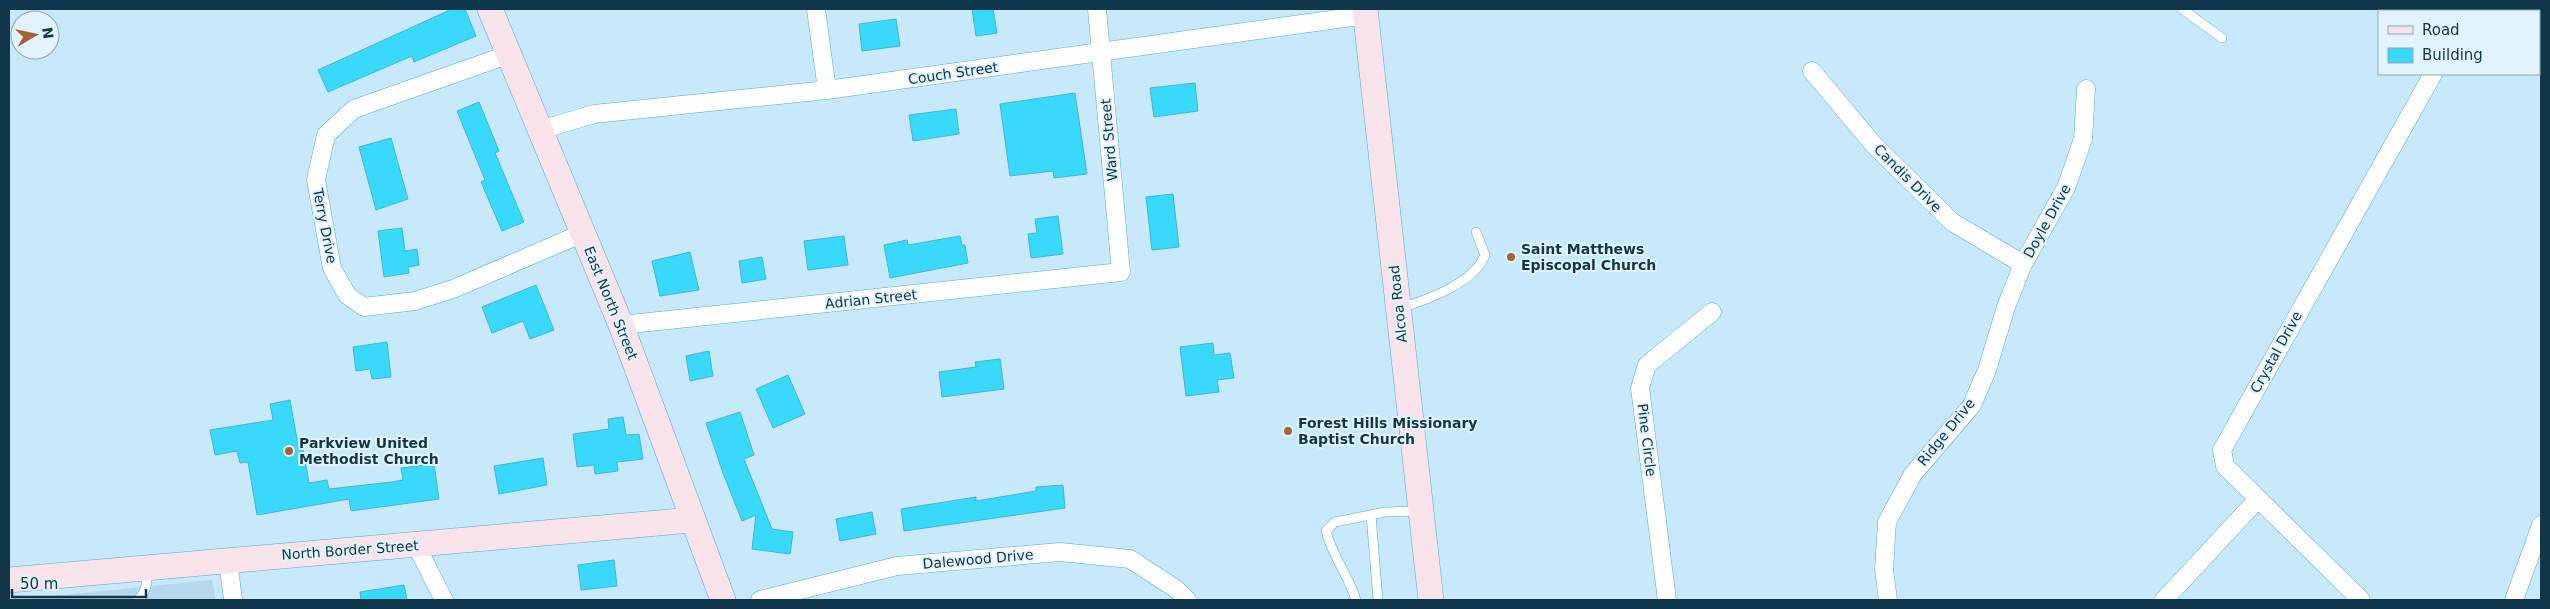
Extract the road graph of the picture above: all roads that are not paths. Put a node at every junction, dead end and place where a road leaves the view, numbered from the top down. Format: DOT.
graph roads {
  1 [pos="490,9"];
  2 [pos="816,9"];
  3 [pos="1097,9"];
  4 [pos="2182,9"];
  5 [pos="1366,12"];
  6 [pos="2222,38"];
  7 [pos="1100,52"];
  8 [pos="510,54"];
  9 [pos="1812,71"];
  10 [pos="2432,75"];
  11 [pos="2086,89"];
  12 [pos="827,90"];
  13 [pos="540,130"];
  14 [pos="1476,232"];
  15 [pos="583,233"];
  16 [pos="2023,264"];
  17 [pos="1121,272"];
  18 [pos="1399,309"];
  19 [pos="1712,312"];
  20 [pos="621,326"];
  21 [pos="2258,499"];
  22 [pos="1421,511"];
  23 [pos="1371,514"];
  24 [pos="692,520"];
  25 [pos="2541,524"];
  26 [pos="416,545"];
  27 [pos="228,560"];
  28 [pos="148,567"];
  29 [pos="9,580"];
  30 [pos="137,600"];
  31 [pos="234,600"];
  32 [pos="444,600"];
  33 [pos="723,600"];
  34 [pos="760,600"];
  35 [pos="1187,600"];
  36 [pos="1356,600"];
  37 [pos="1378,600"];
  38 [pos="1431,600"];
  39 [pos="1667,600"];
  40 [pos="1888,600"];
  41 [pos="2164,600"];
  42 [pos="2361,600"];
  43 [pos="2514,600"];
  1 -- 8 [label="street, East North Street"];
  2 -- 12 [label="street"];
  3 -- 7 [label="street, Ward Street"];
  4 -- 6 [label="lane"];
  5 -- 7 [label="street, Couch Street"];
  5 -- 18 [label="street, Alcoa Road"];
  7 -- 12 [label="street, Couch Street"];
  7 -- 17 [label="street, Ward Street"];
  8 -- 13 [label="street, East North Street"];
  8 -- 15 [label="street, Terry Drive"];
  9 -- 16 [label="street, Candis Drive"];
  10 -- 21 [label="street, Crystal Drive"];
  11 -- 16 [label="street, Doyle Drive"];
  12 -- 13 [label="street, Couch Street"];
  13 -- 15 [label="street, East North Street"];
  14 -- 18 [label="lane"];
  15 -- 20 [label="street, East North Street"];
  16 -- 40 [label="street, Ridge Drive"];
  17 -- 20 [label="street, Adrian Street"];
  18 -- 22 [label="street, Alcoa Road"];
  19 -- 39 [label="street, Pine Circle"];
  20 -- 24 [label="street, East North Street"];
  21 -- 41 [label="street"];
  21 -- 42 [label="street, Crystal Drive"];
  22 -- 23 [label="lane"];
  22 -- 38 [label="street, Alcoa Road"];
  23 -- 36 [label="lane"];
  23 -- 37 [label="lane"];
  24 -- 26 [label="street, North Border Street"];
  24 -- 33 [label="street, East North Street"];
  25 -- 43 [label="street"];
  26 -- 27 [label="street, North Border Street"];
  26 -- 32 [label="street"];
  27 -- 28 [label="street, North Border Street"];
  27 -- 31 [label="street"];
  28 -- 29 [label="street, North Border Street"];
  28 -- 30 [label="lane"];
  34 -- 35 [label="street, Dalewood Drive"];
}
